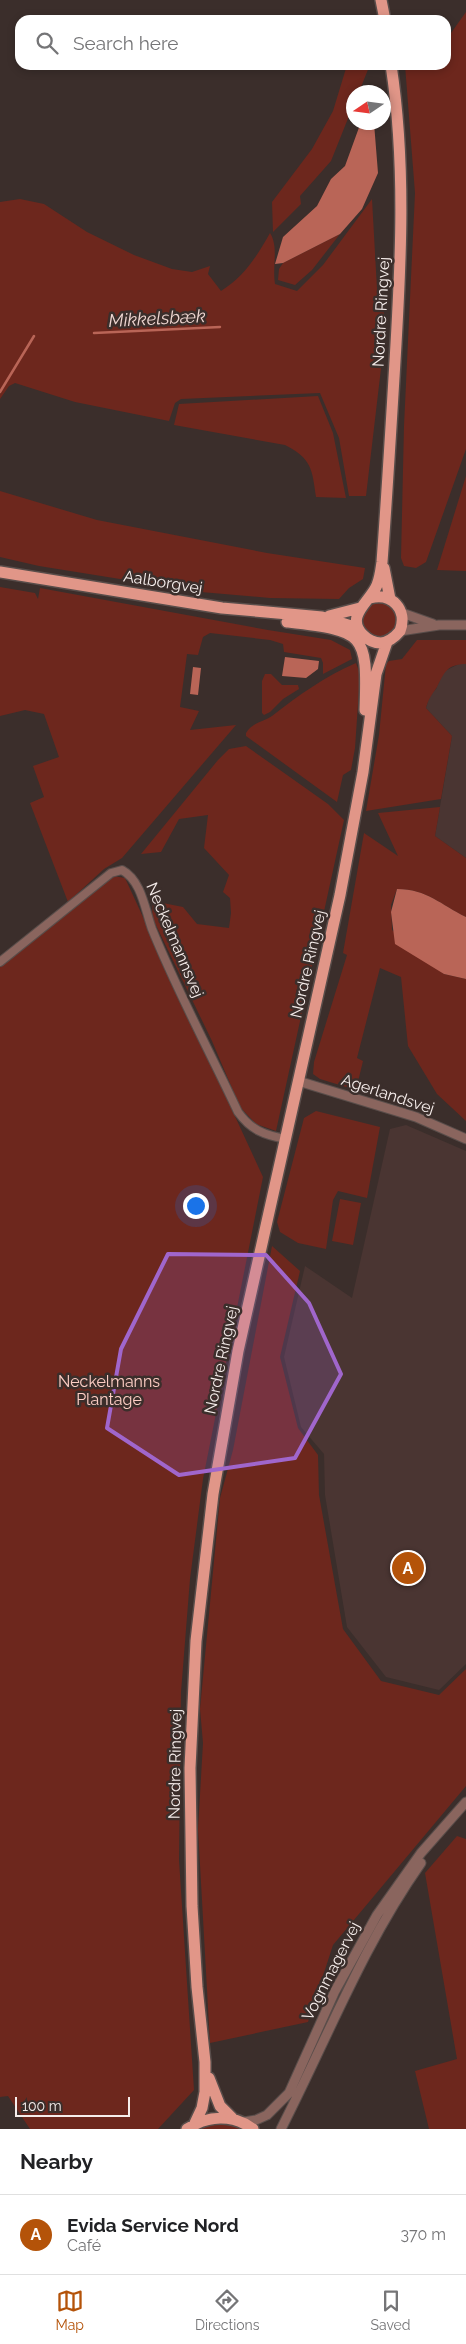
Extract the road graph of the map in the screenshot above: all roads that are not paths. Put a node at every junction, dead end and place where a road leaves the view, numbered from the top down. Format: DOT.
graph roads {
  1 [pos="381,0"];
  2 [pos="384,15"];
  3 [pos="393,70"];
  4 [pos="382,562"];
  5 [pos="0,572"];
  6 [pos="370,598"];
  7 [pos="390,599"];
  8 [pos="222,608"];
  9 [pos="360,608"];
  10 [pos="402,613"];
  11 [pos="322,617"];
  12 [pos="438,625"];
  13 [pos="466,625"];
  14 [pos="358,628"];
  15 [pos="400,631"];
  16 [pos="370,641"];
  17 [pos="387,642"];
  18 [pos="376,674"];
  19 [pos="363,772"];
  20 [pos="0,962"];
  21 [pos="298,1082"];
  22 [pos="466,1139"];
  23 [pos="286,1140"];
  24 [pos="466,1802"];
  25 [pos="446,1825"];
  26 [pos="205,2062"];
  27 [pos="232,2118"];
  28 [pos="191,2126"];
  29 [pos="249,2126"];
  30 [pos="282,2129"];
  1 -- 2 [label="main road"];
  3 -- 4 [label="main road, Nordre Ringvej"];
  4 -- 6 [label="main road, Nordre Ringvej"];
  4 -- 7 [label="main road, Nordre Ringvej"];
  5 -- 8 [label="main road, Aalborgvej"];
  6 -- 7 [label="main road"];
  6 -- 9 [label="main road"];
  7 -- 10 [label="main road"];
  8 -- 11 [label="main road, Aalborgvej"];
  8 -- 19 [label="main road"];
  9 -- 11 [label="main road, Aalborgvej"];
  9 -- 14 [label="main road"];
  10 -- 12 [label="street"];
  10 -- 15 [label="main road"];
  11 -- 14 [label="main road, Aalborgvej"];
  12 -- 13 [label="street"];
  12 -- 15 [label="street"];
  14 -- 16 [label="main road"];
  15 -- 17 [label="main road"];
  16 -- 17 [label="main road"];
  16 -- 18 [label="main road, Nordre Ringvej"];
  17 -- 18 [label="main road, Nordre Ringvej"];
  18 -- 19 [label="main road, Nordre Ringvej"];
  19 -- 21 [label="main road, Nordre Ringvej"];
  20 -- 23 [label="street, Neckelmannsvej"];
  21 -- 22 [label="street, Agerlandsvej"];
  21 -- 23 [label="main road, Nordre Ringvej"];
  23 -- 26 [label="main road, Nordre Ringvej"];
  24 -- 25 [label="street, Vognmagervej"];
  25 -- 29 [label="street, Vognmagervej"];
  25 -- 30 [label="street, Vognmagervej"];
  26 -- 27 [label="main road, Nordre Ringvej"];
  26 -- 28 [label="main road, Nordre Ringvej"];
  27 -- 28 [label="main road"];
  27 -- 29 [label="main road"];
}
